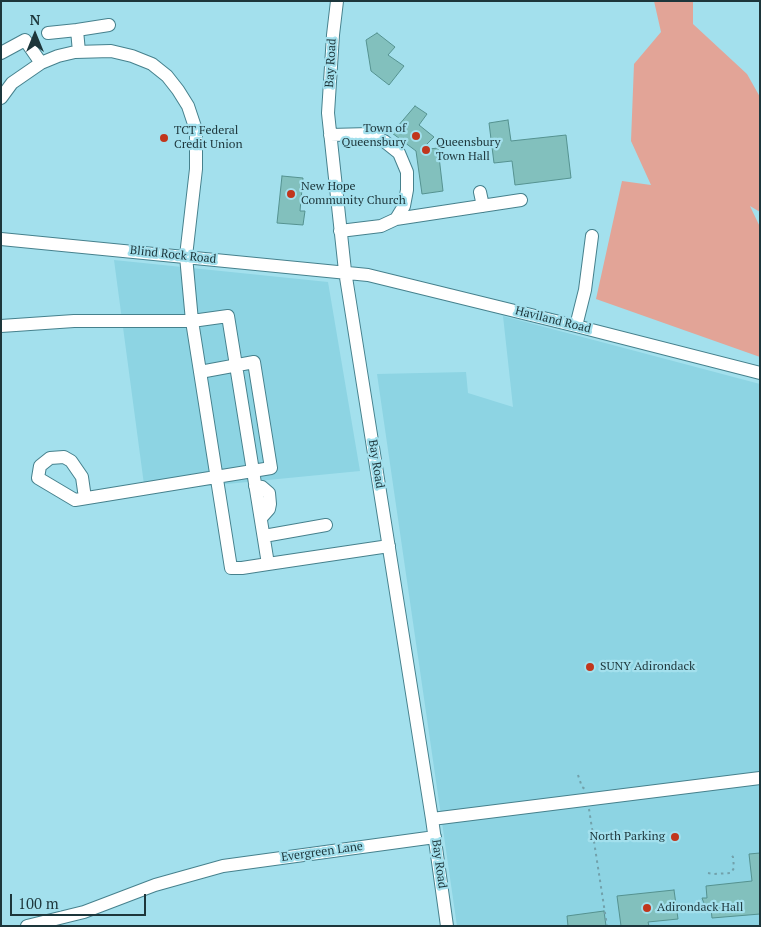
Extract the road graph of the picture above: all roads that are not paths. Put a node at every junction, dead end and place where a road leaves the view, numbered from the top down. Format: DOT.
graph roads {
  1 [pos="338,1"];
  2 [pos="109,25"];
  3 [pos="77,30"];
  4 [pos="48,33"];
  5 [pos="79,52"];
  6 [pos="1,53"];
  7 [pos="41,63"];
  8 [pos="1,98"];
  9 [pos="330,135"];
  10 [pos="480,192"];
  11 [pos="522,200"];
  12 [pos="483,206"];
  13 [pos="396,219"];
  14 [pos="340,231"];
  15 [pos="592,236"];
  16 [pos="1,239"];
  17 [pos="186,256"];
  18 [pos="345,271"];
  19 [pos="192,321"];
  20 [pos="1,326"];
  21 [pos="576,326"];
  22 [pos="235,365"];
  23 [pos="200,372"];
  24 [pos="760,374"];
  25 [pos="253,471"];
  26 [pos="216,476"];
  27 [pos="85,498"];
  28 [pos="326,525"];
  29 [pos="264,536"];
  30 [pos="389,546"];
  31 [pos="268,564"];
  32 [pos="760,778"];
  33 [pos="432,819"];
  34 [pos="435,841"];
  35 [pos="63,921"];
  36 [pos="27,926"];
  37 [pos="447,926"];
  1 -- 9 [label="street, Bay Road"];
  2 -- 3 [label="street"];
  3 -- 4 [label="street"];
  3 -- 5 [label="street"];
  5 -- 7 [label="street"];
  5 -- 17 [label="street"];
  6 -- 7 [label="street"];
  7 -- 8 [label="street"];
  9 -- 13 [label="street"];
  9 -- 14 [label="street, Bay Road"];
  10 -- 12 [label="street"];
  11 -- 12 [label="street"];
  12 -- 13 [label="street"];
  13 -- 14 [label="street"];
  14 -- 18 [label="street, Bay Road"];
  15 -- 21 [label="street"];
  16 -- 17 [label="street, Blind Rock Road"];
  17 -- 18 [label="street, Blind Rock Road"];
  17 -- 19 [label="street"];
  18 -- 21 [label="street, Haviland Road"];
  18 -- 30 [label="street, Bay Road"];
  19 -- 20 [label="street"];
  19 -- 22 [label="street"];
  19 -- 23 [label="street"];
  21 -- 24 [label="street, Haviland Road"];
  22 -- 23 [label="street"];
  22 -- 25 [label="street"];
  22 -- 25 [label="street"];
  23 -- 26 [label="street"];
  25 -- 26 [label="street"];
  25 -- 29 [label="street"];
  26 -- 27 [label="street"];
  26 -- 31 [label="street"];
  27 -- 27 [label="street"];
  28 -- 29 [label="street"];
  29 -- 31 [label="street"];
  30 -- 31 [label="street"];
  30 -- 33 [label="street, Bay Road"];
  32 -- 33 [label="street"];
  33 -- 34 [label="street, Bay Road"];
  34 -- 35 [label="street, Evergreen Lane"];
  34 -- 37 [label="street, Bay Road"];
  35 -- 36 [label="street, Evergreen Lane"];
}
